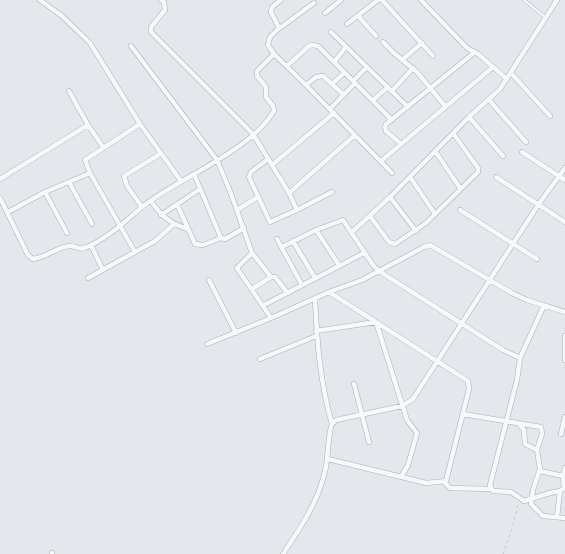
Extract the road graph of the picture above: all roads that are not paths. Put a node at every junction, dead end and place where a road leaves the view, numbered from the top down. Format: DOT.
graph roads {
  1 [pos="40,0"];
  2 [pos="162,0"];
  3 [pos="281,0"];
  4 [pos="341,0"];
  5 [pos="378,0"];
  6 [pos="382,0"];
  7 [pos="421,0"];
  8 [pos="524,0"];
  9 [pos="557,0"];
  10 [pos="314,2"];
  11 [pos="325,13"];
  12 [pos="358,16"];
  13 [pos="546,18"];
  14 [pos="346,24"];
  15 [pos="279,28"];
  16 [pos="331,32"];
  17 [pos="376,36"];
  18 [pos="383,42"];
  19 [pos="422,44"];
  20 [pos="131,46"];
  21 [pos="346,47"];
  22 [pos="475,52"];
  23 [pos="274,54"];
  24 [pos="433,56"];
  25 [pos="402,60"];
  26 [pos="334,62"];
  27 [pos="287,66"];
  28 [pos="367,67"];
  29 [pos="493,67"];
  30 [pos="413,68"];
  31 [pos="344,73"];
  32 [pos="511,73"];
  33 [pos="507,79"];
  34 [pos="354,82"];
  35 [pos="332,84"];
  36 [pos="306,85"];
  37 [pos="388,87"];
  38 [pos="431,88"];
  39 [pos="69,91"];
  40 [pos="392,91"];
  41 [pos="344,95"];
  42 [pos="373,100"];
  43 [pos="489,100"];
  44 [pos="445,106"];
  45 [pos="408,107"];
  46 [pos="332,111"];
  47 [pos="550,116"];
  48 [pos="469,117"];
  49 [pos="392,120"];
  50 [pos="140,124"];
  51 [pos="88,125"];
  52 [pos="453,133"];
  53 [pos="253,134"];
  54 [pos="354,135"];
  55 [pos="526,142"];
  56 [pos="400,143"];
  57 [pos="103,147"];
  58 [pos="435,151"];
  59 [pos="522,152"];
  60 [pos="160,154"];
  61 [pos="503,156"];
  62 [pos="268,158"];
  63 [pos="217,160"];
  64 [pos="381,161"];
  65 [pos="272,165"];
  66 [pos="565,168"];
  67 [pos="90,173"];
  68 [pos="194,174"];
  69 [pos="392,174"];
  70 [pos="559,176"];
  71 [pos="410,177"];
  72 [pos="496,177"];
  73 [pos="0,179"];
  74 [pos="565,180"];
  75 [pos="69,182"];
  76 [pos="181,182"];
  77 [pos="200,188"];
  78 [pos="460,188"];
  79 [pos="45,192"];
  80 [pos="332,192"];
  81 [pos="289,193"];
  82 [pos="258,197"];
  83 [pos="390,197"];
  84 [pos="0,198"];
  85 [pos="151,201"];
  86 [pos="177,204"];
  87 [pos="538,205"];
  88 [pos="142,207"];
  89 [pos="237,210"];
  90 [pos="297,210"];
  91 [pos="460,210"];
  92 [pos="8,212"];
  93 [pos="435,214"];
  94 [pos="161,215"];
  95 [pos="370,216"];
  96 [pos="565,222"];
  97 [pos="92,224"];
  98 [pos="174,224"];
  99 [pos="121,227"];
  100 [pos="244,228"];
  101 [pos="188,229"];
  102 [pos="316,230"];
  103 [pos="416,231"];
  104 [pos="67,233"];
  105 [pos="351,233"];
  106 [pos="220,238"];
  107 [pos="278,239"];
  108 [pos="294,241"];
  109 [pos="91,244"];
  110 [pos="514,244"];
  111 [pos="282,247"];
  112 [pos="135,252"];
  113 [pos="252,253"];
  114 [pos="364,253"];
  115 [pos="537,259"];
  116 [pos="339,266"];
  117 [pos="103,270"];
  118 [pos="379,271"];
  119 [pos="271,277"];
  120 [pos="88,278"];
  121 [pos="315,278"];
  122 [pos="209,280"];
  123 [pos="491,280"];
  124 [pos="302,285"];
  125 [pos="252,288"];
  126 [pos="287,292"];
  127 [pos="329,292"];
  128 [pos="315,299"];
  129 [pos="264,304"];
  130 [pos="544,305"];
  131 [pos="565,312"];
  132 [pos="271,318"];
  133 [pos="376,322"];
  134 [pos="463,323"];
  135 [pos="236,333"];
  136 [pos="316,333"];
  137 [pos="565,336"];
  138 [pos="207,344"];
  139 [pos="520,358"];
  140 [pos="260,360"];
  141 [pos="565,360"];
  142 [pos="436,362"];
  143 [pos="354,384"];
  144 [pos="402,406"];
  145 [pos="463,414"];
  146 [pos="361,415"];
  147 [pos="565,417"];
  148 [pos="506,421"];
  149 [pos="517,422"];
  150 [pos="332,424"];
  151 [pos="561,434"];
  152 [pos="369,442"];
  153 [pos="538,450"];
  154 [pos="328,458"];
  155 [pos="565,468"];
  156 [pos="540,471"];
  157 [pos="563,476"];
  158 [pos="401,477"];
  159 [pos="444,482"];
  160 [pos="491,489"];
  161 [pos="563,489"];
  162 [pos="530,499"];
  163 [pos="557,517"];
  164 [pos="565,518"];
  165 [pos="283,554"];
  1 -- 50 [label="street"];
  2 -- 53 [label="street"];
  3 -- 15 [label="street"];
  4 -- 11 [label="street"];
  5 -- 12 [label="street"];
  6 -- 19 [label="street"];
  7 -- 22 [label="street"];
  8 -- 13 [label="lane"];
  9 -- 13 [label="street"];
  10 -- 15 [label="street"];
  12 -- 14 [label="street"];
  12 -- 17 [label="street"];
  13 -- 32 [label="street"];
  15 -- 23 [label="street"];
  16 -- 21 [label="street"];
  18 -- 25 [label="street"];
  19 -- 24 [label="street"];
  19 -- 25 [label="street"];
  20 -- 63 [label="street"];
  21 -- 26 [label="street"];
  21 -- 28 [label="street"];
  22 -- 29 [label="street"];
  22 -- 38 [label="street"];
  23 -- 27 [label="street"];
  23 -- 53 [label="street"];
  25 -- 30 [label="street"];
  26 -- 27 [label="street"];
  26 -- 31 [label="street"];
  27 -- 36 [label="street"];
  28 -- 34 [label="street"];
  28 -- 37 [label="street"];
  29 -- 33 [label="street"];
  29 -- 44 [label="street"];
  30 -- 38 [label="street"];
  30 -- 40 [label="street"];
  31 -- 34 [label="street"];
  31 -- 35 [label="street"];
  32 -- 33 [label="street"];
  32 -- 47 [label="street"];
  33 -- 43 [label="street"];
  34 -- 41 [label="street"];
  34 -- 42 [label="street"];
  35 -- 36 [label="street"];
  35 -- 41 [label="street"];
  36 -- 46 [label="street"];
  37 -- 40 [label="street"];
  37 -- 42 [label="street"];
  38 -- 44 [label="street"];
  38 -- 45 [label="street"];
  39 -- 51 [label="street"];
  40 -- 45 [label="street"];
  41 -- 46 [label="street"];
  42 -- 49 [label="street"];
  43 -- 48 [label="street"];
  43 -- 55 [label="street"];
  44 -- 56 [label="street"];
  45 -- 49 [label="street"];
  46 -- 54 [label="street"];
  46 -- 65 [label="street"];
  48 -- 52 [label="street"];
  48 -- 61 [label="street"];
  49 -- 56 [label="street"];
  50 -- 57 [label="street"];
  50 -- 60 [label="street"];
  51 -- 57 [label="street"];
  51 -- 73 [label="street"];
  52 -- 58 [label="street"];
  52 -- 78 [label="street"];
  53 -- 62 [label="street"];
  53 -- 63 [label="street"];
  54 -- 64 [label="street"];
  54 -- 81 [label="street"];
  56 -- 64 [label="street"];
  57 -- 67 [label="street"];
  58 -- 71 [label="street"];
  58 -- 78 [label="street"];
  59 -- 70 [label="street"];
  60 -- 76 [label="street"];
  60 -- 88 [label="street"];
  62 -- 65 [label="street"];
  62 -- 82 [label="street"];
  63 -- 68 [label="street"];
  63 -- 89 [label="street"];
  64 -- 69 [label="street"];
  65 -- 81 [label="street"];
  66 -- 70 [label="street"];
  67 -- 75 [label="street"];
  67 -- 99 [label="street"];
  68 -- 76 [label="street"];
  68 -- 77 [label="street"];
  70 -- 74 [label="street"];
  70 -- 87 [label="street"];
  71 -- 83 [label="street"];
  71 -- 93 [label="street"];
  72 -- 87 [label="street"];
  75 -- 79 [label="street"];
  75 -- 97 [label="street"];
  76 -- 85 [label="street"];
  77 -- 86 [label="street"];
  77 -- 106 [label="street"];
  78 -- 93 [label="street"];
  79 -- 92 [label="street"];
  79 -- 104 [label="street"];
  80 -- 90 [label="street"];
  81 -- 90 [label="street"];
  82 -- 89 [label="street"];
  82 -- 90 [label="street"];
  83 -- 95 [label="street"];
  83 -- 103 [label="street"];
  84 -- 92 [label="street"];
  85 -- 88 [label="street"];
  85 -- 94 [label="street"];
  86 -- 94 [label="street"];
  86 -- 101 [label="street"];
  87 -- 96 [label="street"];
  87 -- 110 [label="street"];
  88 -- 99 [label="street"];
  89 -- 100 [label="street"];
  91 -- 110 [label="street"];
  92 -- 109 [label="street"];
  93 -- 103 [label="street"];
  94 -- 98 [label="street"];
  95 -- 103 [label="street"];
  95 -- 105 [label="street"];
  98 -- 101 [label="street"];
  98 -- 112 [label="street"];
  99 -- 109 [label="street"];
  99 -- 112 [label="street"];
  100 -- 106 [label="street"];
  100 -- 113 [label="street"];
  101 -- 106 [label="street"];
  102 -- 105 [label="street"];
  102 -- 108 [label="street"];
  102 -- 116 [label="street"];
  105 -- 114 [label="street"];
  107 -- 111 [label="street"];
  108 -- 111 [label="street"];
  108 -- 121 [label="street"];
  109 -- 117 [label="street"];
  110 -- 115 [label="street"];
  110 -- 123 [label="street"];
  111 -- 124 [label="street"];
  112 -- 117 [label="street"];
  113 -- 119 [label="street"];
  113 -- 125 [label="street"];
  114 -- 116 [label="street"];
  114 -- 118 [label="street"];
  116 -- 121 [label="street"];
  117 -- 120 [label="street"];
  118 -- 123 [label="street"];
  118 -- 127 [label="street"];
  118 -- 134 [label="street"];
  119 -- 125 [label="street"];
  119 -- 126 [label="street"];
  121 -- 124 [label="street"];
  122 -- 135 [label="street"];
  123 -- 130 [label="street"];
  123 -- 134 [label="street"];
  124 -- 126 [label="street"];
  125 -- 129 [label="street"];
  126 -- 129 [label="street"];
  127 -- 128 [label="street"];
  127 -- 133 [label="street"];
  128 -- 132 [label="street"];
  128 -- 136 [label="street"];
  129 -- 132 [label="street"];
  130 -- 131 [label="street"];
  130 -- 139 [label="street"];
  132 -- 135 [label="street"];
  133 -- 136 [label="street"];
  133 -- 142 [label="street"];
  133 -- 144 [label="street"];
  134 -- 139 [label="street"];
  134 -- 142 [label="street"];
  135 -- 138 [label="street"];
  136 -- 140 [label="street"];
  136 -- 150 [label="street"];
  137 -- 141 [label="street"];
  139 -- 148 [label="street"];
  142 -- 144 [label="street"];
  142 -- 145 [label="street"];
  143 -- 146 [label="street"];
  144 -- 146 [label="street"];
  144 -- 158 [label="street"];
  145 -- 148 [label="street"];
  145 -- 159 [label="street"];
  146 -- 150 [label="street"];
  146 -- 152 [label="street"];
  147 -- 151 [label="street"];
  148 -- 149 [label="street"];
  148 -- 160 [label="street"];
  149 -- 153 [label="street"];
  149 -- 153 [label="street"];
  150 -- 154 [label="street"];
  153 -- 156 [label="street"];
  154 -- 158 [label="street"];
  154 -- 165 [label="street"];
  155 -- 157 [label="street"];
  156 -- 157 [label="street"];
  156 -- 162 [label="street"];
  157 -- 161 [label="street"];
  158 -- 159 [label="street"];
  159 -- 160 [label="street"];
  160 -- 162 [label="street"];
  161 -- 162 [label="street"];
  161 -- 163 [label="street"];
  162 -- 163 [label="street"];
  163 -- 164 [label="street"];
}
